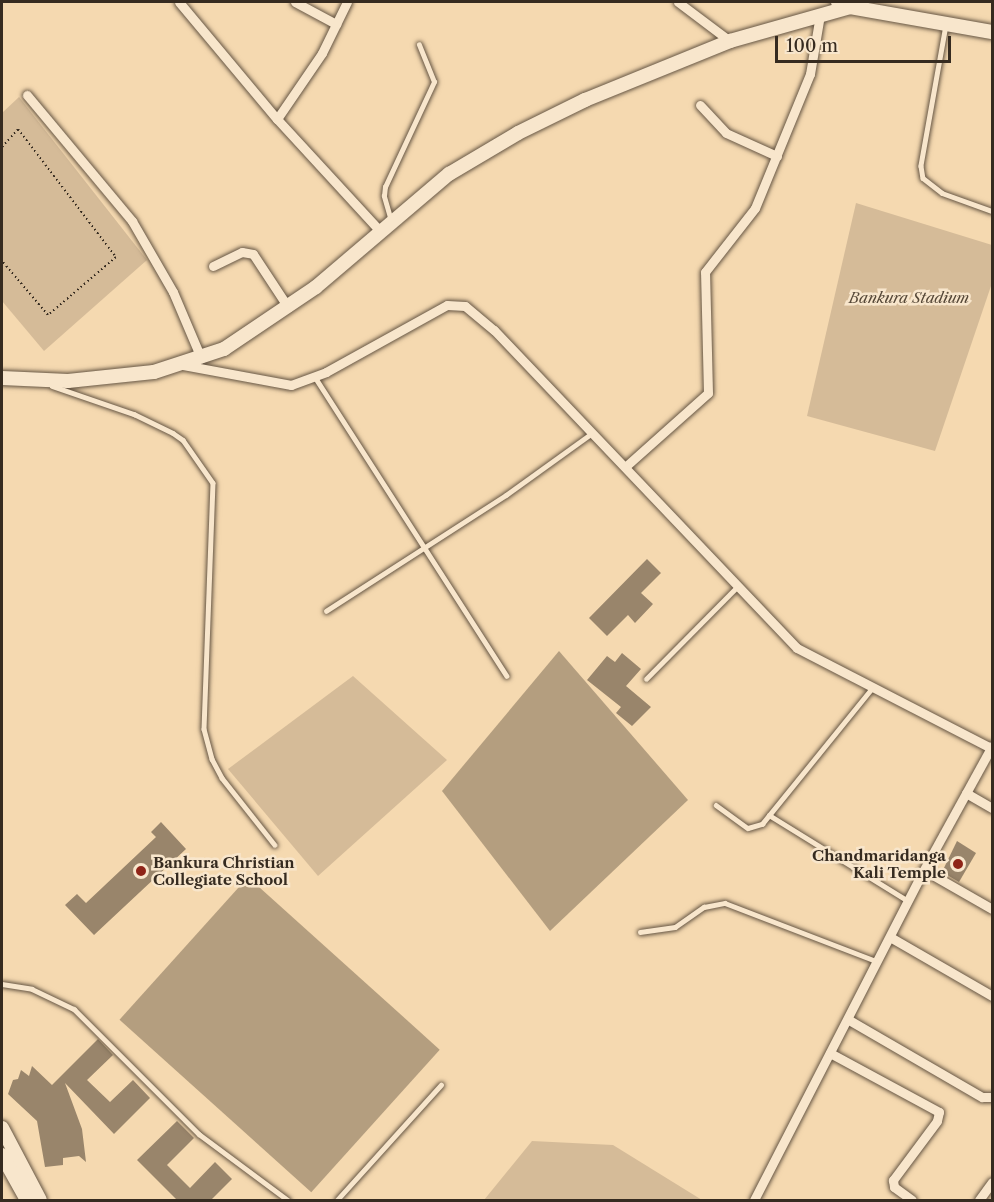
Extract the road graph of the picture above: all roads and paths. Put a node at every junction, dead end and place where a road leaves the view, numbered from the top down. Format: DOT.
graph roads {
  1 [pos="179,2"];
  2 [pos="295,2"];
  3 [pos="347,2"];
  4 [pos="678,2"];
  5 [pos="835,2"];
  6 [pos="850,7"];
  7 [pos="820,15"];
  8 [pos="946,22"];
  9 [pos="336,24"];
  10 [pos="993,32"];
  11 [pos="730,41"];
  12 [pos="419,45"];
  13 [pos="27,95"];
  14 [pos="700,105"];
  15 [pos="277,118"];
  16 [pos="2,147"];
  17 [pos="777,156"];
  18 [pos="993,211"];
  19 [pos="392,221"];
  20 [pos="379,230"];
  21 [pos="2,261"];
  22 [pos="213,266"];
  23 [pos="288,307"];
  24 [pos="201,358"];
  25 [pos="183,365"];
  26 [pos="315,377"];
  27 [pos="2,378"];
  28 [pos="32,379"];
  29 [pos="591,434"];
  30 [pos="625,467"];
  31 [pos="425,547"];
  32 [pos="738,586"];
  33 [pos="326,611"];
  34 [pos="507,676"];
  35 [pos="646,678"];
  36 [pos="873,687"];
  37 [pos="992,747"];
  38 [pos="966,793"];
  39 [pos="716,805"];
  40 [pos="993,808"];
  41 [pos="769,815"];
  42 [pos="275,845"];
  43 [pos="924,870"];
  44 [pos="908,901"];
  45 [pos="993,909"];
  46 [pos="640,932"];
  47 [pos="890,937"];
  48 [pos="878,962"];
  49 [pos="2,984"];
  50 [pos="993,996"];
  51 [pos="849,1020"];
  52 [pos="830,1053"];
  53 [pos="441,1085"];
  54 [pos="993,1097"];
  55 [pos="2,1128"];
  56 [pos="2,1155"];
  57 [pos="993,1182"];
  58 [pos="27,1200"];
  59 [pos="40,1200"];
  60 [pos="288,1200"];
  61 [pos="338,1200"];
  62 [pos="754,1200"];
  63 [pos="912,1200"];
  64 [pos="979,1200"];
  1 -- 15 [label="street"];
  2 -- 9 [label="street"];
  3 -- 9 [label="street"];
  4 -- 11 [label="street"];
  5 -- 6 [label="street"];
  6 -- 7 [label="street"];
  6 -- 8 [label="street"];
  7 -- 11 [label="street"];
  7 -- 17 [label="street"];
  8 -- 10 [label="street"];
  8 -- 18 [label="lane"];
  9 -- 15 [label="street"];
  11 -- 19 [label="street"];
  12 -- 19 [label="lane"];
  13 -- 24 [label="street"];
  14 -- 17 [label="street"];
  15 -- 20 [label="street"];
  16 -- 21 [label="path"];
  17 -- 30 [label="street"];
  19 -- 20 [label="street"];
  20 -- 23 [label="street"];
  22 -- 23 [label="street"];
  23 -- 24 [label="street"];
  24 -- 25 [label="street"];
  25 -- 26 [label="street"];
  25 -- 28 [label="street"];
  26 -- 29 [label="street"];
  26 -- 31 [label="lane"];
  27 -- 28 [label="street"];
  28 -- 42 [label="lane"];
  29 -- 30 [label="street"];
  29 -- 31 [label="lane"];
  30 -- 32 [label="street"];
  31 -- 33 [label="lane"];
  31 -- 34 [label="lane"];
  32 -- 35 [label="lane"];
  32 -- 36 [label="street"];
  36 -- 37 [label="street"];
  36 -- 41 [label="lane"];
  37 -- 38 [label="street"];
  38 -- 40 [label="street"];
  38 -- 43 [label="street"];
  39 -- 41 [label="lane"];
  41 -- 44 [label="lane"];
  43 -- 44 [label="street"];
  43 -- 45 [label="street"];
  44 -- 47 [label="street"];
  46 -- 48 [label="lane"];
  47 -- 48 [label="street"];
  47 -- 50 [label="street"];
  48 -- 51 [label="street"];
  49 -- 60 [label="lane"];
  51 -- 52 [label="street"];
  51 -- 54 [label="street"];
  52 -- 62 [label="street"];
  52 -- 63 [label="street"];
  53 -- 61 [label="lane"];
  55 -- 59 [label="street"];
  56 -- 58 [label="street"];
  57 -- 64 [label="street"];
}
